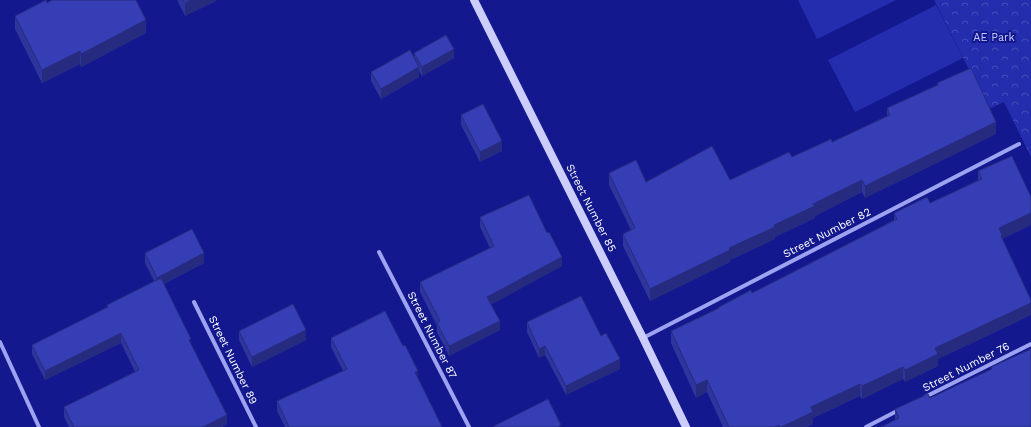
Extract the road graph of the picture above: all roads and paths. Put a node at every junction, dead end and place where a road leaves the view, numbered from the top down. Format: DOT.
graph roads {
  1 [pos="474,0"];
  2 [pos="1019,144"];
  3 [pos="379,252"];
  4 [pos="194,302"];
  5 [pos="644,338"];
  6 [pos="0,342"];
  7 [pos="1031,344"];
  8 [pos="921,399"];
  9 [pos="907,406"];
  10 [pos="39,427"];
  11 [pos="256,427"];
  12 [pos="469,427"];
  13 [pos="686,427"];
  14 [pos="866,427"];
  1 -- 5 [label="street, Street Number 85"];
  2 -- 5 [label="street, Street Number 82"];
  3 -- 12 [label="street, Street Number 87"];
  4 -- 11 [label="street, Street Number 89"];
  5 -- 13 [label="street, Street Number 85"];
  6 -- 10 [label="street"];
  7 -- 8 [label="street, Street Number 76"];
  9 -- 14 [label="street"];
}
